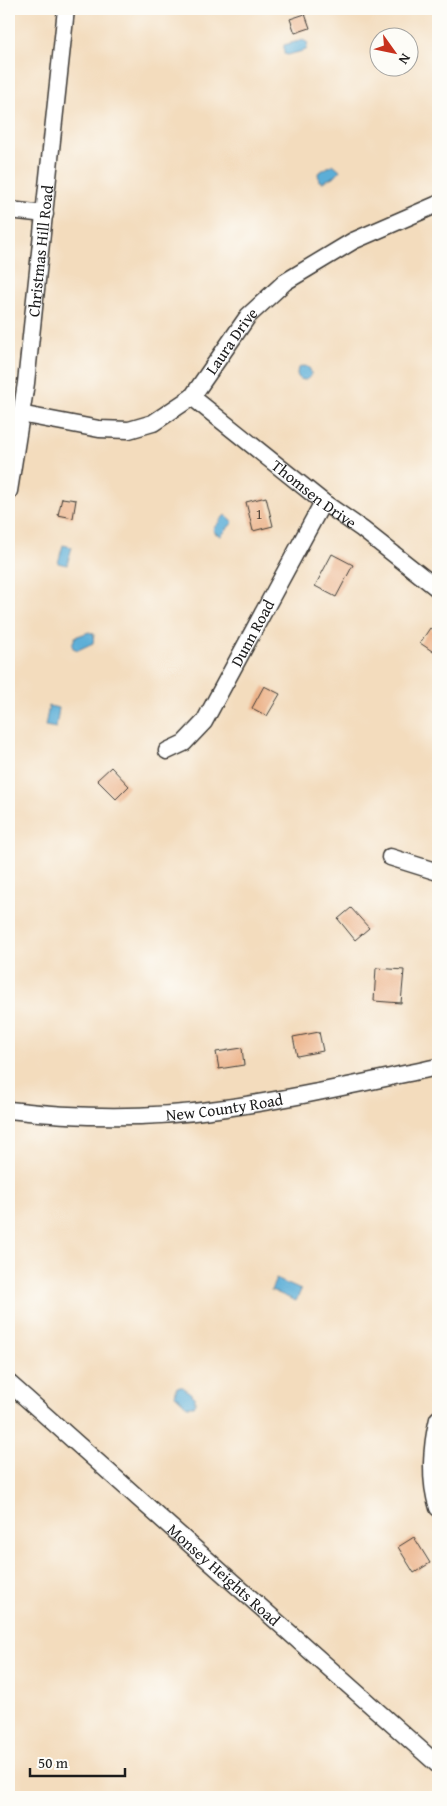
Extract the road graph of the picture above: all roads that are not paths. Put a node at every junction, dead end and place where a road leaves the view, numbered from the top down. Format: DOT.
graph roads {
  1 [pos="66,9"];
  2 [pos="438,204"];
  3 [pos="9,210"];
  4 [pos="45,214"];
  5 [pos="192,397"];
  6 [pos="20,414"];
  7 [pos="9,491"];
  8 [pos="323,502"];
  9 [pos="438,589"];
  10 [pos="167,751"];
  11 [pos="390,858"];
  12 [pos="438,872"];
  13 [pos="438,1067"];
  14 [pos="9,1110"];
  15 [pos="9,1383"];
  16 [pos="438,1419"];
  17 [pos="438,1508"];
  18 [pos="438,1765"];
  1 -- 4 [label="street, Christmas Hill Road"];
  2 -- 5 [label="street, Laura Drive"];
  3 -- 4 [label="street"];
  4 -- 6 [label="street, Christmas Hill Road"];
  5 -- 6 [label="street, Laura Drive"];
  5 -- 8 [label="street, Thomsen Drive"];
  6 -- 7 [label="street, Christmas Hill Road"];
  8 -- 9 [label="street, Thomsen Drive"];
  8 -- 10 [label="street, Dunn Road"];
  11 -- 12 [label="street"];
  13 -- 14 [label="street, New County Road"];
  15 -- 18 [label="street, Monsey Heights Road"];
  16 -- 17 [label="street"];
}
